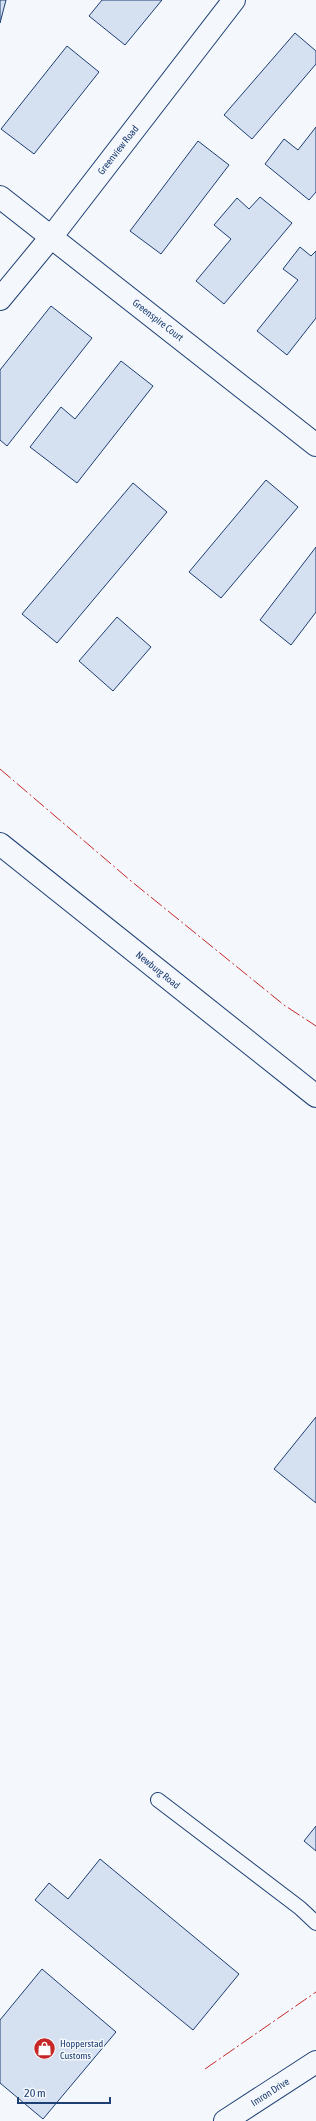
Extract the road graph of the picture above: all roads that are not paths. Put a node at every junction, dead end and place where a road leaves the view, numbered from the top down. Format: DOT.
graph roads {
  1 [pos="234,0"];
  2 [pos="0,197"];
  3 [pos="52,236"];
  4 [pos="0,299"];
  5 [pos="316,446"];
  6 [pos="0,844"];
  7 [pos="316,1096"];
  8 [pos="158,1800"];
  9 [pos="316,1923"];
  10 [pos="316,2062"];
  11 [pos="225,2121"];
  1 -- 3 [label="street, Greenview Road"];
  2 -- 3 [label="street, Greenspire Court"];
  3 -- 4 [label="street, Greenview Road"];
  3 -- 5 [label="street, Greenspire Court"];
  6 -- 7 [label="street, Newburg Road"];
  8 -- 9 [label="lane"];
  10 -- 11 [label="street, Imron Drive"];
}
